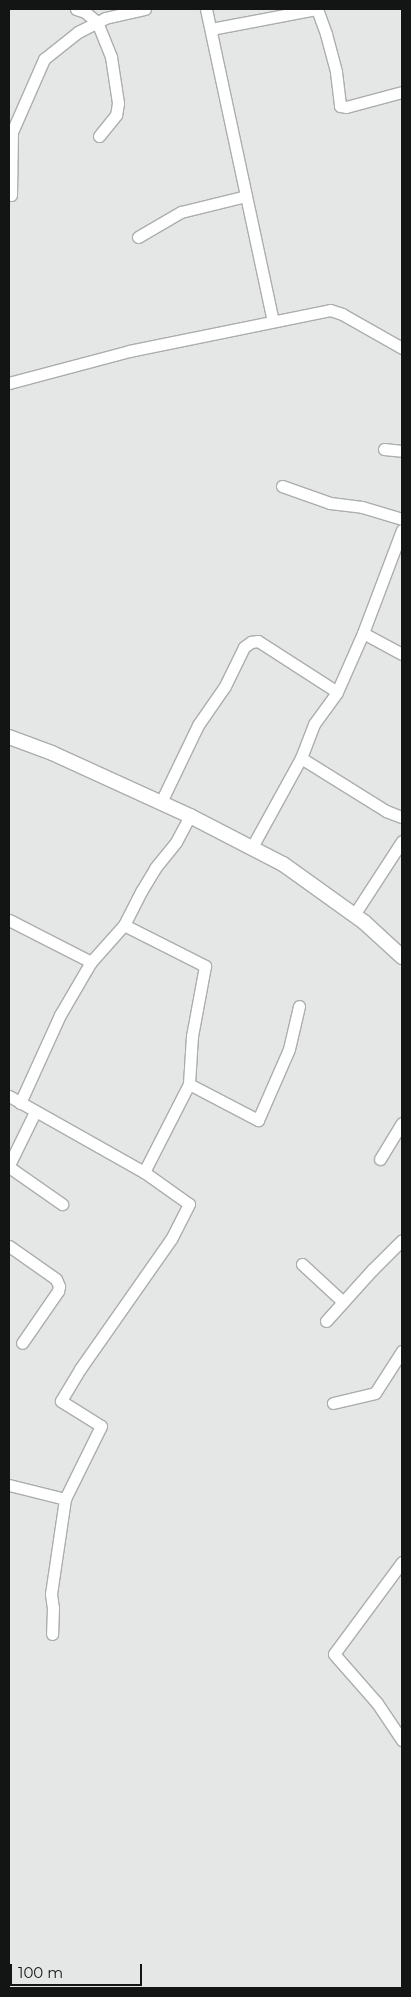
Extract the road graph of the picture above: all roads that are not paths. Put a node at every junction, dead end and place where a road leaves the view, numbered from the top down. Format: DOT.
graph roads {
  1 [pos="76,9"];
  2 [pos="145,9"];
  3 [pos="206,9"];
  4 [pos="317,9"];
  5 [pos="97,22"];
  6 [pos="211,29"];
  7 [pos="402,92"];
  8 [pos="99,136"];
  9 [pos="11,195"];
  10 [pos="246,196"];
  11 [pos="138,237"];
  12 [pos="273,321"];
  13 [pos="402,348"];
  14 [pos="9,383"];
  15 [pos="384,448"];
  16 [pos="402,451"];
  17 [pos="282,486"];
  18 [pos="402,519"];
  19 [pos="402,530"];
  20 [pos="363,633"];
  21 [pos="402,654"];
  22 [pos="337,692"];
  23 [pos="9,737"];
  24 [pos="301,758"];
  25 [pos="160,802"];
  26 [pos="190,816"];
  27 [pos="402,817"];
  28 [pos="402,841"];
  29 [pos="252,847"];
  30 [pos="354,915"];
  31 [pos="9,920"];
  32 [pos="124,925"];
  33 [pos="402,956"];
  34 [pos="91,962"];
  35 [pos="299,1006"];
  36 [pos="189,1084"];
  37 [pos="9,1096"];
  38 [pos="20,1103"];
  39 [pos="35,1112"];
  40 [pos="402,1123"];
  41 [pos="380,1159"];
  42 [pos="9,1166"];
  43 [pos="144,1172"];
  44 [pos="62,1204"];
  45 [pos="402,1240"];
  46 [pos="9,1246"];
  47 [pos="302,1264"];
  48 [pos="343,1302"];
  49 [pos="326,1322"];
  50 [pos="22,1343"];
  51 [pos="402,1351"];
  52 [pos="333,1403"];
  53 [pos="9,1485"];
  54 [pos="65,1498"];
  55 [pos="402,1562"];
  56 [pos="52,1634"];
  57 [pos="402,1740"];
  1 -- 5 [label="street"];
  2 -- 5 [label="street"];
  3 -- 6 [label="street"];
  4 -- 6 [label="street"];
  4 -- 7 [label="street"];
  5 -- 8 [label="street"];
  5 -- 9 [label="street"];
  6 -- 10 [label="street"];
  10 -- 11 [label="street"];
  10 -- 12 [label="street"];
  12 -- 13 [label="street"];
  12 -- 14 [label="street"];
  15 -- 16 [label="street"];
  17 -- 18 [label="street"];
  19 -- 20 [label="street"];
  20 -- 21 [label="street"];
  20 -- 22 [label="street"];
  22 -- 24 [label="street"];
  22 -- 25 [label="street"];
  23 -- 25 [label="street"];
  24 -- 27 [label="street"];
  24 -- 29 [label="street"];
  25 -- 26 [label="street"];
  26 -- 29 [label="street"];
  26 -- 32 [label="street"];
  28 -- 30 [label="street"];
  29 -- 30 [label="street"];
  30 -- 33 [label="street"];
  31 -- 34 [label="street"];
  32 -- 34 [label="street"];
  32 -- 36 [label="street"];
  34 -- 38 [label="street"];
  35 -- 36 [label="street"];
  36 -- 43 [label="street"];
  37 -- 38 [label="street"];
  38 -- 39 [label="street"];
  39 -- 42 [label="street"];
  39 -- 43 [label="street"];
  40 -- 41 [label="street"];
  42 -- 44 [label="street"];
  43 -- 54 [label="street"];
  45 -- 48 [label="street"];
  46 -- 50 [label="street"];
  47 -- 48 [label="street"];
  48 -- 49 [label="street"];
  51 -- 52 [label="street"];
  53 -- 54 [label="street"];
  54 -- 56 [label="street"];
  55 -- 57 [label="street"];
}
